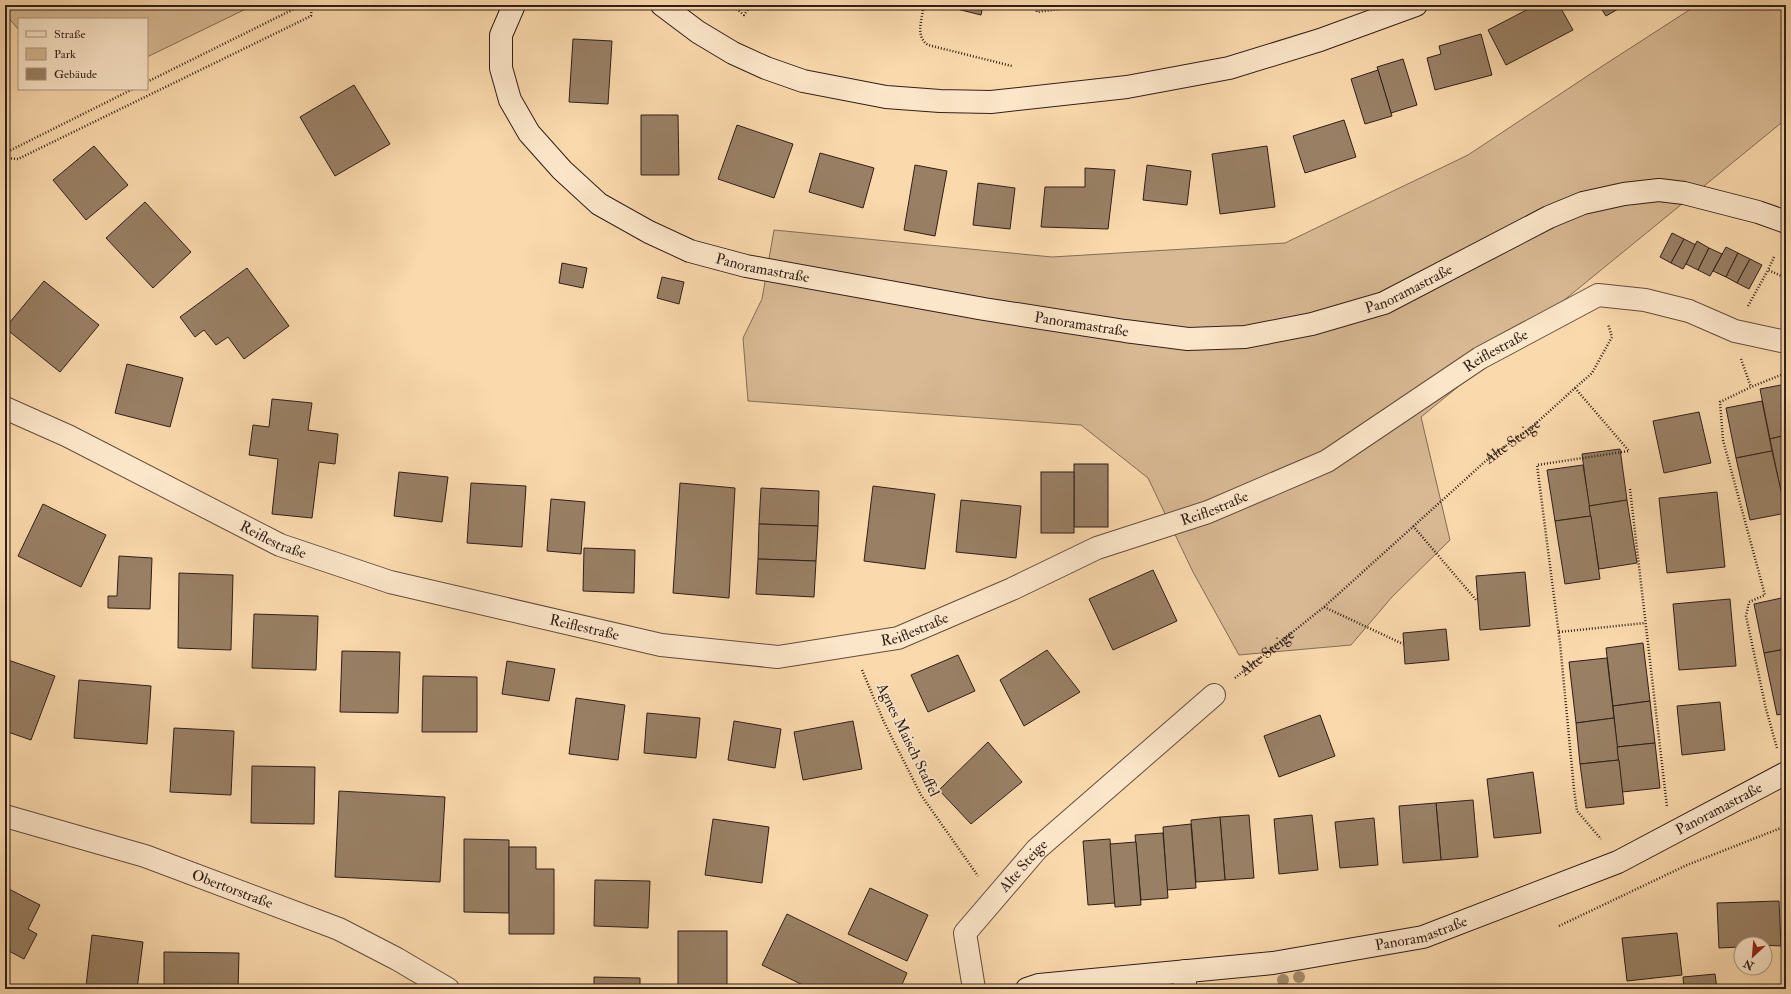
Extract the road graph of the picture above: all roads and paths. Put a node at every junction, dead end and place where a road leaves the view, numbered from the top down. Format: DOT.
graph roads {
  1 [pos="302,5"];
  2 [pos="312,5"];
  3 [pos="514,5"];
  4 [pos="662,5"];
  5 [pos="732,5"];
  6 [pos="751,5"];
  7 [pos="1035,5"];
  8 [pos="1416,5"];
  9 [pos="1067,8"];
  10 [pos="923,10"];
  11 [pos="1012,66"];
  12 [pos="148,82"];
  13 [pos="130,90"];
  14 [pos="5,153"];
  15 [pos="5,158"];
  16 [pos="1786,222"];
  17 [pos="1774,257"];
  18 [pos="1768,270"];
  19 [pos="1786,278"];
  20 [pos="1747,308"];
  21 [pos="1607,318"];
  22 [pos="1786,342"];
  23 [pos="1740,358"];
  24 [pos="1786,373"];
  25 [pos="1751,387"];
  26 [pos="1576,388"];
  27 [pos="5,408"];
  28 [pos="1630,489"];
  29 [pos="1413,526"];
  30 [pos="1477,602"];
  31 [pos="1324,607"];
  32 [pos="1645,623"];
  33 [pos="1559,632"];
  34 [pos="1404,644"];
  35 [pos="851,645"];
  36 [pos="1214,695"];
  37 [pos="1778,750"];
  38 [pos="1786,774"];
  39 [pos="1667,809"];
  40 [pos="5,816"];
  41 [pos="1786,826"];
  42 [pos="1602,841"];
  43 [pos="994,899"];
  44 [pos="1559,926"];
  45 [pos="1185,980"];
  46 [pos="448,989"];
  47 [pos="974,989"];
  48 [pos="1027,989"];
  1 -- 12 [label="path"];
  2 -- 15 [label="path"];
  3 -- 16 [label="main road, Panoramastraße"];
  4 -- 8 [label="main road"];
  5 -- 6 [label="path"];
  7 -- 9 [label="path"];
  10 -- 11 [label="path"];
  13 -- 14 [label="path"];
  17 -- 18 [label="path"];
  18 -- 19 [label="path"];
  18 -- 20 [label="path"];
  21 -- 26 [label="path, Alte Steige"];
  22 -- 35 [label="main road, Reiflestraße"];
  23 -- 25 [label="path"];
  24 -- 25 [label="path"];
  25 -- 37 [label="path"];
  26 -- 29 [label="path, Alte Steige"];
  26 -- 33 [label="path"];
  27 -- 35 [label="main road, Reiflestraße"];
  28 -- 32 [label="path"];
  29 -- 30 [label="path"];
  29 -- 31 [label="path, Alte Steige"];
  31 -- 34 [label="path"];
  31 -- 36 [label="path, Alte Steige"];
  32 -- 33 [label="path"];
  32 -- 39 [label="path"];
  33 -- 42 [label="path"];
  35 -- 43 [label="path, Agnes Maisch Staffel"];
  36 -- 43 [label="main road, Alte Steige"];
  38 -- 45 [label="main road, Panoramastraße"];
  40 -- 46 [label="main road, Obertorstraße"];
  41 -- 44 [label="path"];
  43 -- 47 [label="main road, Alte Steige"];
  45 -- 48 [label="main road, Panoramastraße"];
}
